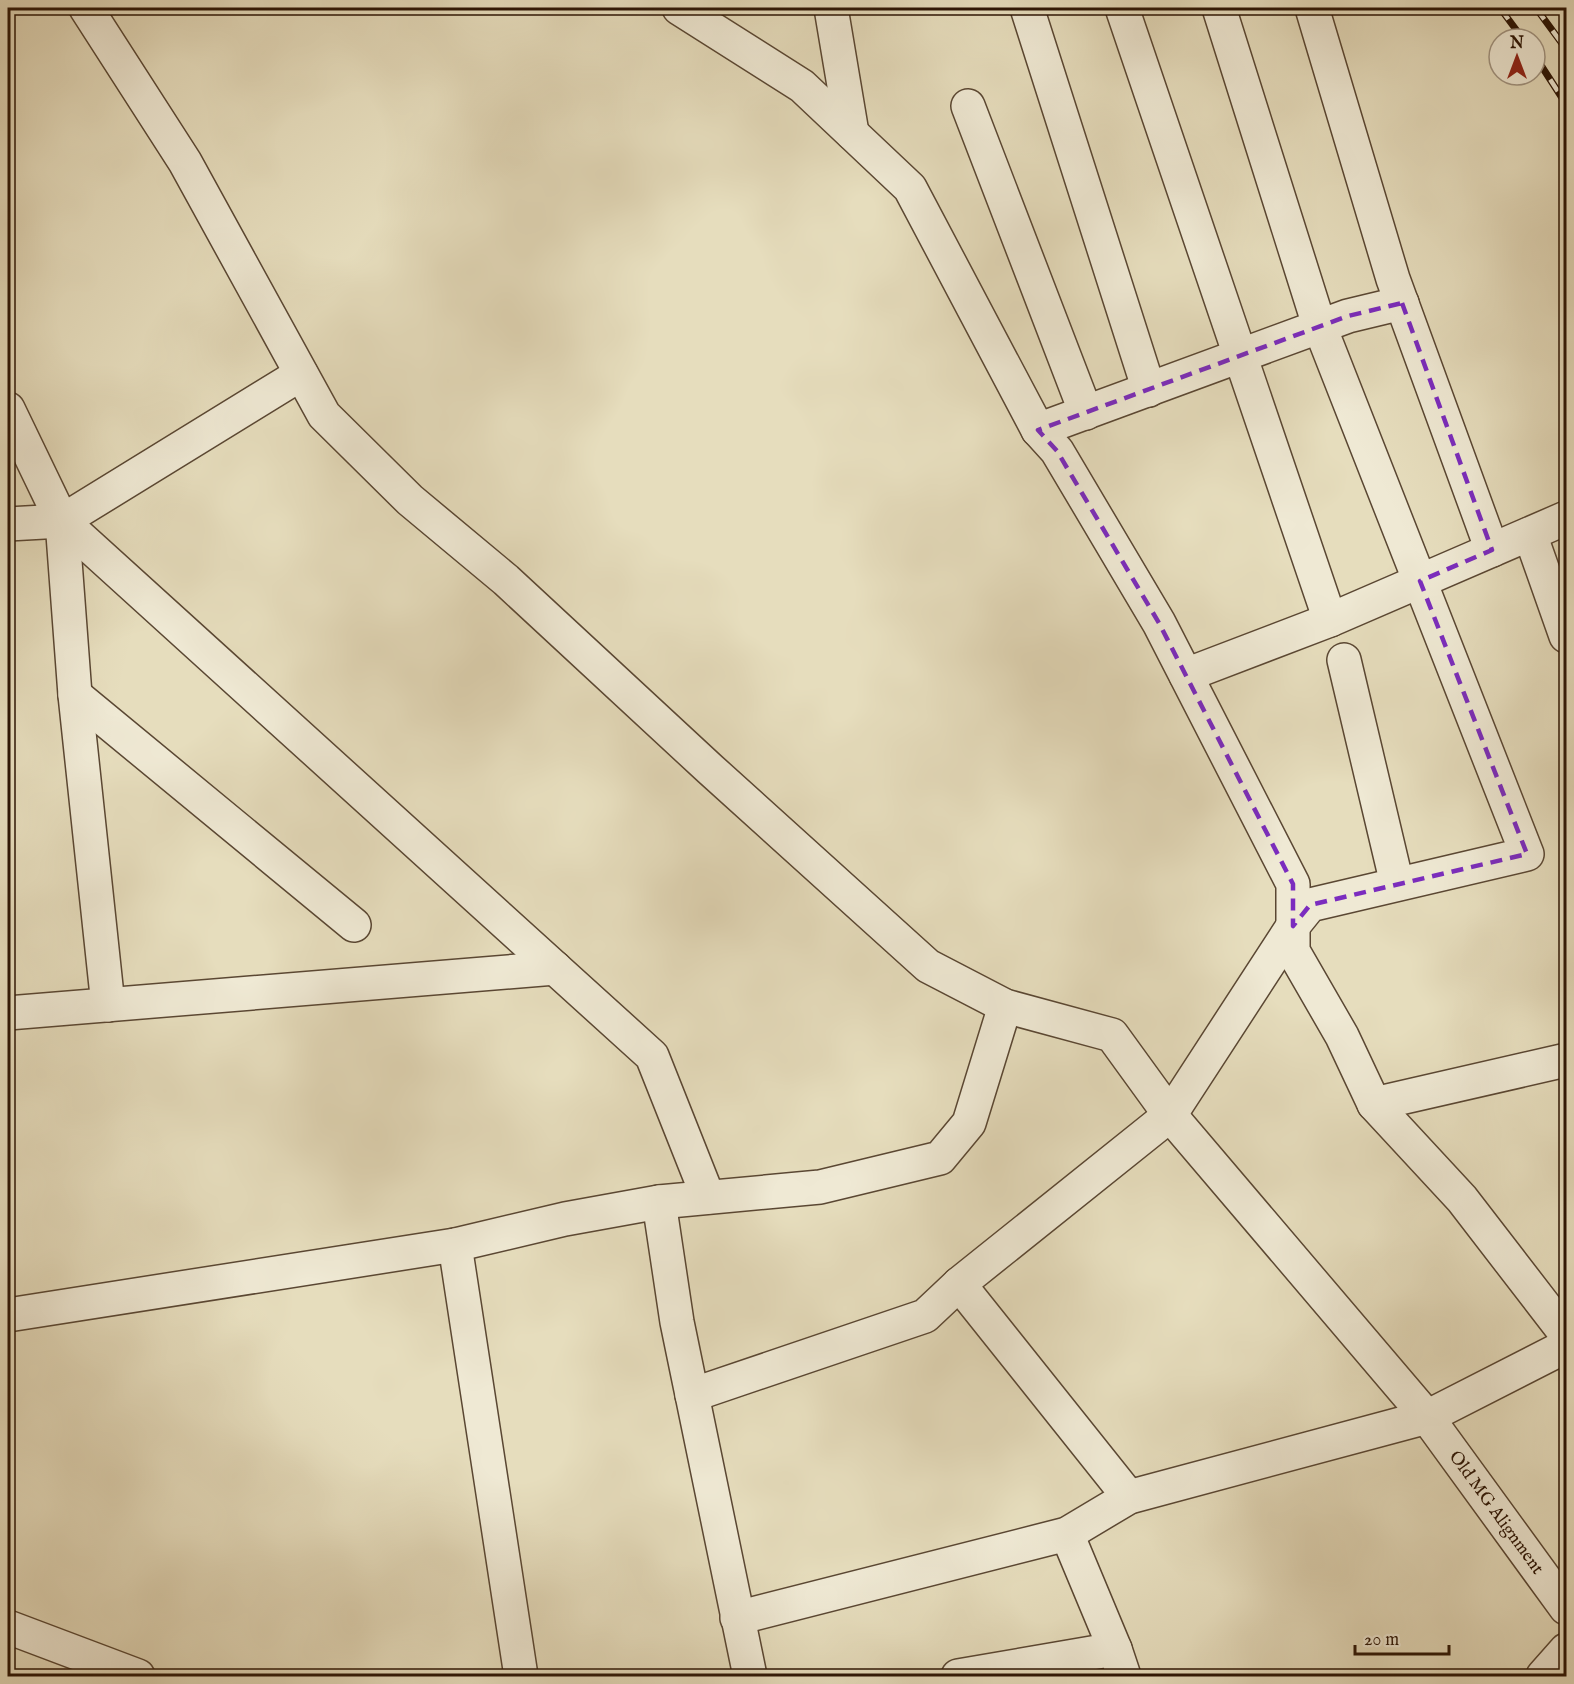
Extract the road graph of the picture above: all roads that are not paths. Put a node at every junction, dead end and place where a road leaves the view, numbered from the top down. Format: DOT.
graph roads {
  1 [pos="86,8"];
  2 [pos="680,8"];
  3 [pos="831,8"];
  4 [pos="1028,8"];
  5 [pos="1122,8"];
  6 [pos="1219,8"];
  7 [pos="1312,8"];
  8 [pos="968,106"];
  9 [pos="852,133"];
  10 [pos="1402,303"];
  11 [pos="1320,327"];
  12 [pos="1241,356"];
  13 [pos="302,374"];
  14 [pos="1149,390"];
  15 [pos="8,409"];
  16 [pos="1086,413"];
  17 [pos="1038,430"];
  18 [pos="1566,518"];
  19 [pos="62,521"];
  20 [pos="8,524"];
  21 [pos="1530,534"];
  22 [pos="1492,550"];
  23 [pos="1420,581"];
  24 [pos="1330,620"];
  25 [pos="1566,636"];
  26 [pos="1344,660"];
  27 [pos="1186,675"];
  28 [pos="75,695"];
  29 [pos="1397,885"];
  30 [pos="354,925"];
  31 [pos="1293,926"];
  32 [pos="555,968"];
  33 [pos="108,1005"];
  34 [pos="1005,1006"];
  35 [pos="8,1013"];
  36 [pos="1566,1060"];
  37 [pos="1374,1104"];
  38 [pos="1170,1115"];
  39 [pos="708,1197"];
  40 [pos="659,1202"];
  41 [pos="455,1245"];
  42 [pos="959,1284"];
  43 [pos="8,1315"];
  44 [pos="1566,1334"];
  45 [pos="1566,1346"];
  46 [pos="692,1395"];
  47 [pos="1427,1417"];
  48 [pos="1129,1497"];
  49 [pos="1067,1534"];
  50 [pos="1566,1608"];
  51 [pos="737,1618"];
  52 [pos="8,1627"];
  53 [pos="1566,1650"];
  54 [pos="1119,1663"];
  55 [pos="138,1677"];
  56 [pos="521,1677"];
  57 [pos="750,1677"];
  58 [pos="958,1677"];
  59 [pos="1544,1677"];
  1 -- 13 [label="street, Old MG Alignment"];
  2 -- 9 [label="street"];
  3 -- 9 [label="street"];
  4 -- 14 [label="street"];
  5 -- 12 [label="street"];
  6 -- 11 [label="street"];
  7 -- 10 [label="street"];
  8 -- 16 [label="street"];
  9 -- 17 [label="street"];
  10 -- 11 [label="street"];
  10 -- 22 [label="street"];
  11 -- 12 [label="street"];
  11 -- 23 [label="street"];
  12 -- 14 [label="street"];
  12 -- 24 [label="street"];
  13 -- 19 [label="street"];
  13 -- 34 [label="street, Old MG Alignment"];
  14 -- 16 [label="street"];
  15 -- 19 [label="street"];
  16 -- 17 [label="street"];
  17 -- 27 [label="street"];
  18 -- 21 [label="street"];
  19 -- 20 [label="street"];
  19 -- 28 [label="street"];
  19 -- 32 [label="street"];
  21 -- 22 [label="street"];
  21 -- 25 [label="street"];
  22 -- 23 [label="street"];
  23 -- 24 [label="street"];
  23 -- 29 [label="street"];
  24 -- 27 [label="street"];
  26 -- 29 [label="street"];
  27 -- 31 [label="street"];
  28 -- 30 [label="street"];
  28 -- 33 [label="street"];
  29 -- 31 [label="street"];
  31 -- 37 [label="street"];
  31 -- 38 [label="street"];
  32 -- 33 [label="street"];
  32 -- 39 [label="street"];
  33 -- 35 [label="street"];
  34 -- 38 [label="street, Old MG Alignment"];
  34 -- 39 [label="street"];
  36 -- 37 [label="street"];
  37 -- 44 [label="street"];
  38 -- 42 [label="street"];
  38 -- 47 [label="street, Old MG Alignment"];
  39 -- 40 [label="street"];
  40 -- 41 [label="street"];
  40 -- 46 [label="street"];
  41 -- 43 [label="street"];
  41 -- 56 [label="street"];
  42 -- 46 [label="street"];
  42 -- 48 [label="street"];
  45 -- 47 [label="street"];
  46 -- 51 [label="street"];
  47 -- 48 [label="street"];
  47 -- 50 [label="street, Old MG Alignment"];
  48 -- 49 [label="street"];
  49 -- 51 [label="street"];
  49 -- 54 [label="street"];
  51 -- 57 [label="street"];
  52 -- 55 [label="street"];
  53 -- 59 [label="street"];
  54 -- 58 [label="street"];
}
